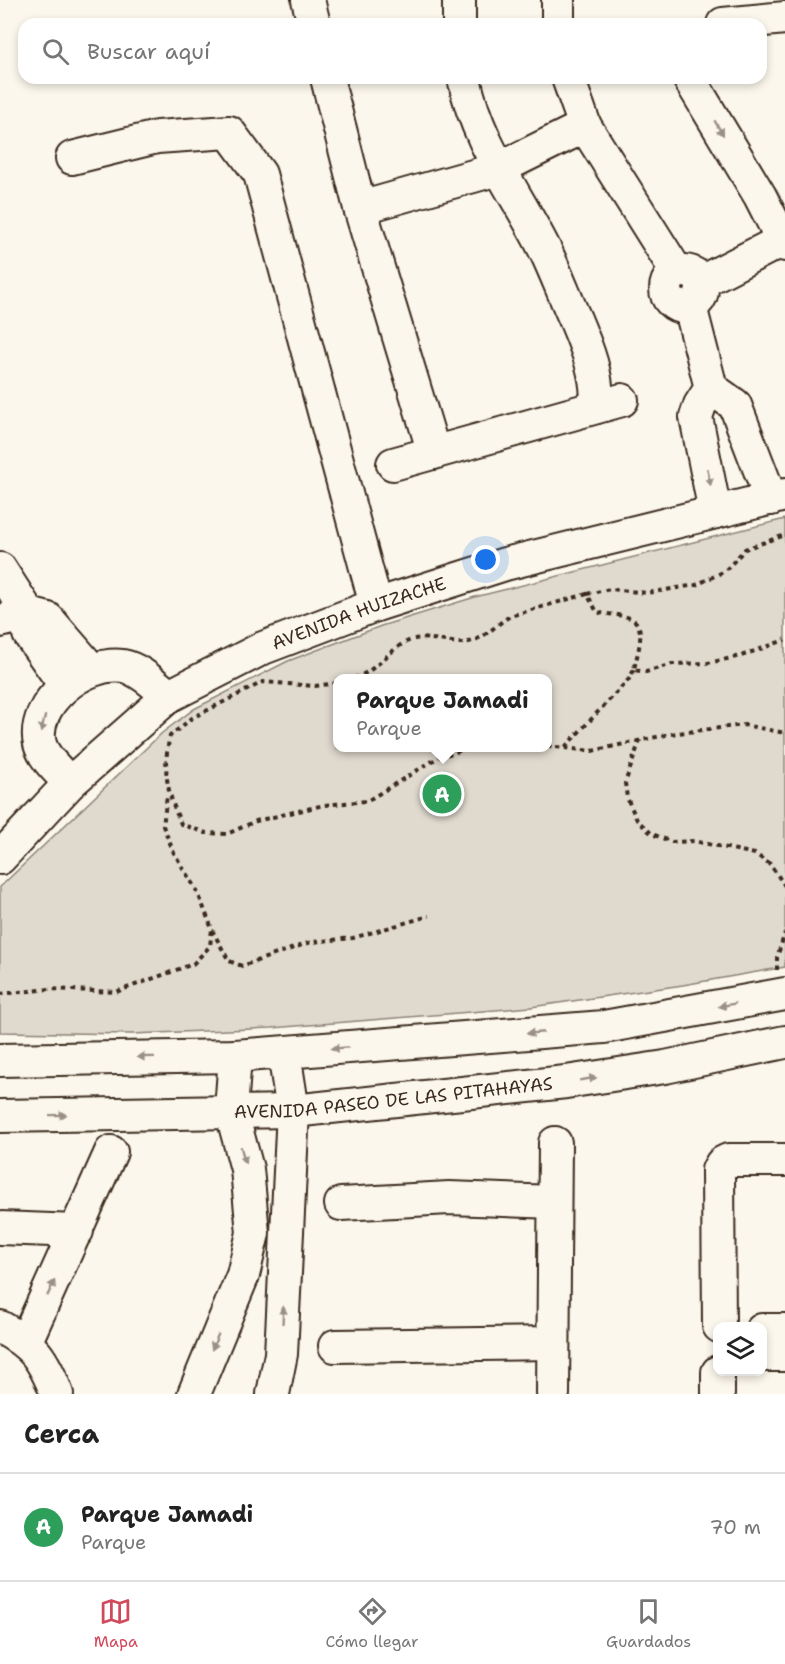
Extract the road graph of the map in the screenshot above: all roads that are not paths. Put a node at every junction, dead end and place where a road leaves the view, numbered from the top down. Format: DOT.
graph roads {
  1 [pos="308,0"];
  2 [pos="459,0"];
  3 [pos="558,0"];
  4 [pos="312,18"];
  5 [pos="459,18"];
  6 [pos="558,18"];
  7 [pos="785,18"];
  8 [pos="767,20"];
  9 [pos="329,84"];
  10 [pos="466,84"];
  11 [pos="570,84"];
  12 [pos="693,84"];
  13 [pos="585,126"];
  14 [pos="72,158"];
  15 [pos="498,169"];
  16 [pos="772,191"];
  17 [pos="360,208"];
  18 [pos="784,242"];
  19 [pos="689,286"];
  20 [pos="711,388"];
  21 [pos="434,453"];
  22 [pos="393,464"];
  23 [pos="778,497"];
  24 [pos="716,512"];
  25 [pos="0,569"];
  26 [pos="376,605"];
  27 [pos="15,618"];
  28 [pos="92,670"];
  29 [pos="65,685"];
  30 [pos="169,696"];
  31 [pos="70,783"];
  32 [pos="0,858"];
  33 [pos="781,995"];
  34 [pos="785,1042"];
  35 [pos="284,1053"];
  36 [pos="235,1056"];
  37 [pos="0,1059"];
  38 [pos="231,1110"];
  39 [pos="292,1111"];
  40 [pos="0,1116"];
  41 [pos="555,1143"];
  42 [pos="111,1152"];
  43 [pos="785,1160"];
  44 [pos="554,1202"];
  45 [pos="341,1204"];
  46 [pos="0,1228"];
  47 [pos="77,1232"];
  48 [pos="719,1322"];
  49 [pos="767,1330"];
  50 [pos="785,1330"];
  51 [pos="13,1334"];
  52 [pos="554,1343"];
  53 [pos="335,1346"];
  54 [pos="767,1354"];
  55 [pos="785,1355"];
  56 [pos="718,1376"];
  57 [pos="57,1394"];
  58 [pos="194,1394"];
  59 [pos="273,1394"];
  60 [pos="553,1394"];
  61 [pos="718,1394"];
  1 -- 4 [label="street"];
  2 -- 5 [label="street"];
  3 -- 6 [label="street"];
  7 -- 8 [label="street"];
  9 -- 17 [label="street"];
  10 -- 15 [label="street"];
  11 -- 13 [label="street"];
  12 -- 16 [label="street, one-way"];
  13 -- 15 [label="street"];
  13 -- 19 [label="street"];
  14 -- 26 [label="street"];
  15 -- 17 [label="street"];
  15 -- 21 [label="street"];
  16 -- 18 [label="street"];
  17 -- 21 [label="street"];
  18 -- 19 [label="street"];
  19 -- 20 [label="street"];
  20 -- 23 [label="street"];
  20 -- 24 [label="street, one-way"];
  21 -- 22 [label="street"];
  23 -- 24 [label="street, AVENIDA HUIZACHE"];
  24 -- 26 [label="street, AVENIDA HUIZACHE"];
  25 -- 27 [label="street"];
  26 -- 30 [label="street, AVENIDA HUIZACHE"];
  27 -- 28 [label="street"];
  27 -- 29 [label="street"];
  28 -- 29 [label="street"];
  28 -- 30 [label="street"];
  29 -- 31 [label="street, one-way"];
  30 -- 31 [label="street, AVENIDA HUIZACHE"];
  31 -- 32 [label="street, AVENIDA HUIZACHE"];
  33 -- 35 [label="street, one-way"];
  39 -- 34 [label="street, AVENIDA PASEO DE LAS PITAHAYAS, one-way"];
  35 -- 36 [label="street"];
  35 -- 39 [label="street"];
  36 -- 37 [label="street, one-way"];
  36 -- 38 [label="street"];
  38 -- 39 [label="street, AVENIDA PASEO DE LAS PITAHAYAS"];
  40 -- 38 [label="street, AVENIDA PASEO DE LAS PITAHAYAS, one-way"];
  38 -- 58 [label="street, one-way"];
  59 -- 39 [label="street, one-way"];
  41 -- 44 [label="street"];
  42 -- 47 [label="street"];
  43 -- 48 [label="street"];
  44 -- 45 [label="street"];
  44 -- 52 [label="street"];
  46 -- 47 [label="street"];
  51 -- 47 [label="street, one-way"];
  49 -- 50 [label="street"];
  51 -- 57 [label="street"];
  52 -- 53 [label="street"];
  52 -- 60 [label="street"];
  54 -- 55 [label="street"];
  56 -- 61 [label="street"];
}
